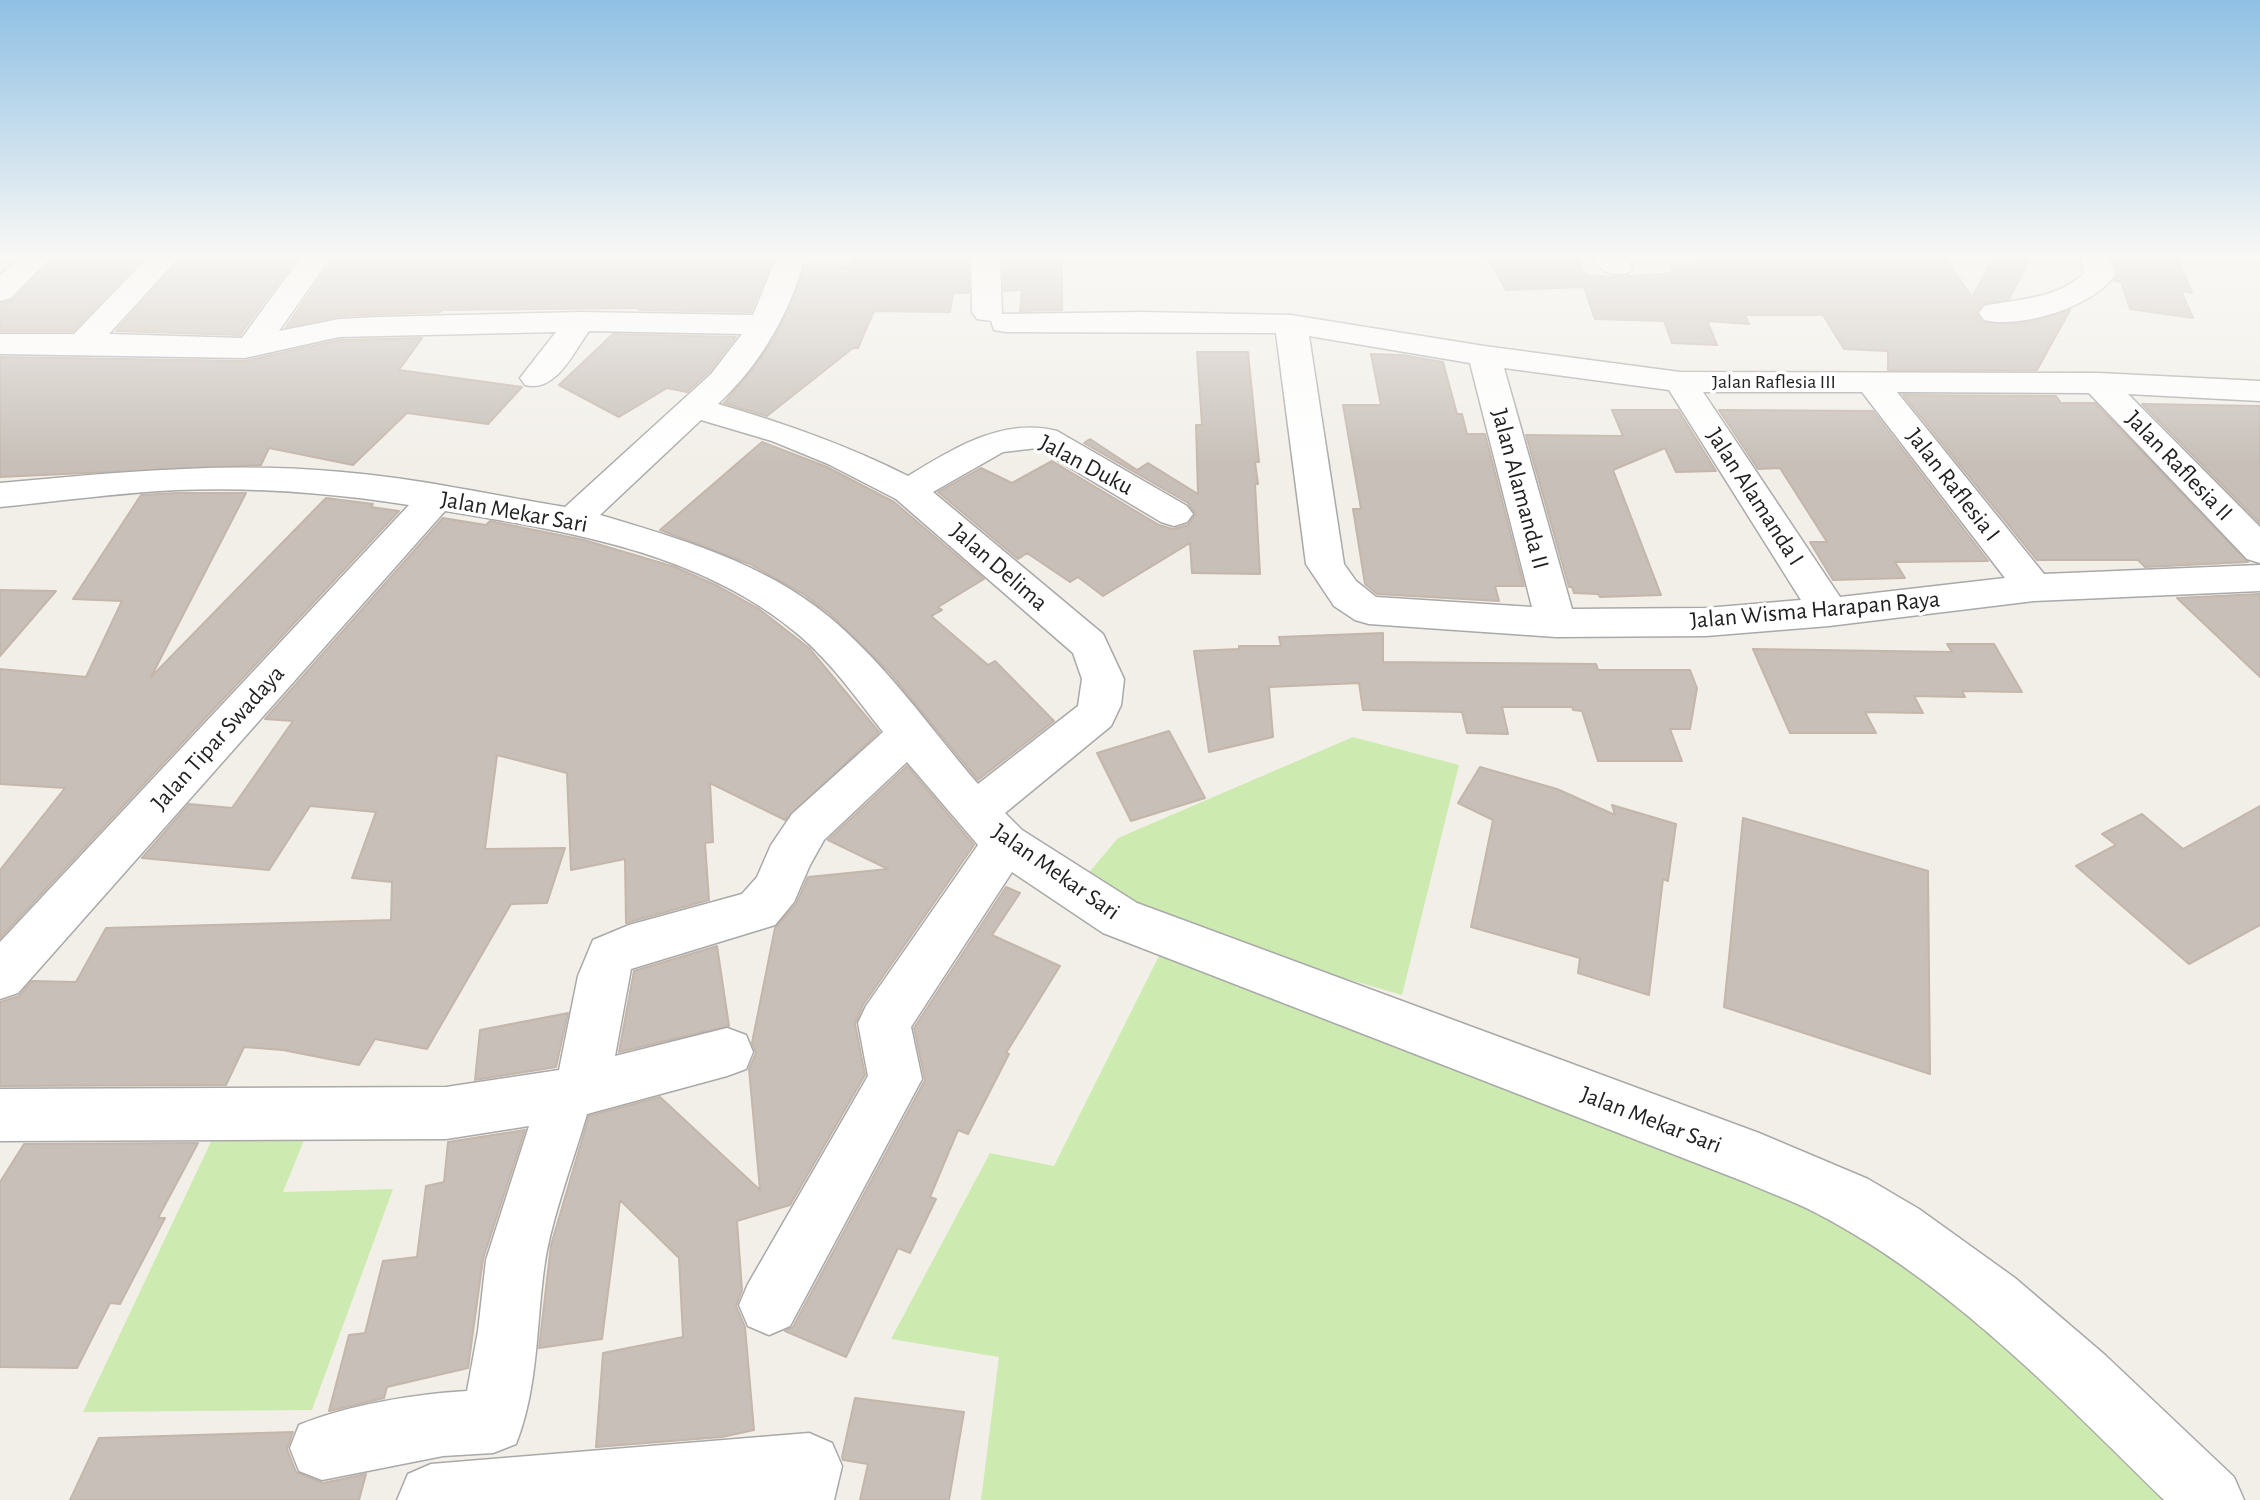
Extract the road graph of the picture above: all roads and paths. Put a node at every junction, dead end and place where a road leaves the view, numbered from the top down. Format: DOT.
graph roads {
  1 [pos="101,324"];
  2 [pos="268,324"];
  3 [pos="477,324"];
  4 [pos="579,324"];
  5 [pos="719,324"];
  6 [pos="1291,324"];
  7 [pos="765,325"];
  8 [pos="83,343"];
  9 [pos="0,344"];
  10 [pos="252,347"];
  11 [pos="1484,356"];
  12 [pos="537,378"];
  13 [pos="1680,382"];
  14 [pos="1871,382"];
  15 [pos="2098,383"];
  16 [pos="2260,391"];
  17 [pos="693,407"];
  18 [pos="909,491"];
  19 [pos="0,495"];
  20 [pos="436,499"];
  21 [pos="1174,514"];
  22 [pos="573,520"];
  23 [pos="2260,550"];
  24 [pos="2260,578"];
  25 [pos="2034,588"];
  26 [pos="1829,612"];
  27 [pos="1556,623"];
  28 [pos="909,734"];
  29 [pos="989,827"];
  30 [pos="0,977"];
  31 [pos="727,1052"];
  32 [pos="574,1092"];
  33 [pos="0,1115"];
  34 [pos="769,1305"];
  35 [pos="322,1448"];
  36 [pos="430,1500"];
  37 [pos="801,1500"];
  38 [pos="2211,1500"];
  1 -- 8 [label="street"];
  2 -- 10 [label="street"];
  3 -- 10 [label="street"];
  4 -- 12 [label="street"];
  5 -- 7 [label="street"];
  6 -- 11 [label="street, Jalan Raflesia III"];
  6 -- 27 [label="street, Jalan Wisma Harapan Raya"];
  7 -- 17 [label="street"];
  8 -- 9 [label="street"];
  8 -- 10 [label="street"];
  11 -- 13 [label="street, Jalan Raflesia III"];
  11 -- 27 [label="street, Jalan Alamanda II"];
  13 -- 14 [label="street, Jalan Raflesia III"];
  13 -- 26 [label="street, Jalan Alamanda I"];
  14 -- 15 [label="street, Jalan Raflesia III"];
  14 -- 25 [label="street, Jalan Raflesia I"];
  15 -- 16 [label="street, Jalan Raflesia III"];
  15 -- 23 [label="street, Jalan Raflesia II"];
  17 -- 18 [label="street, Jalan Delima"];
  17 -- 22 [label="street"];
  18 -- 21 [label="street, Jalan Duku"];
  18 -- 29 [label="street, Jalan Delima"];
  19 -- 20 [label="street, Jalan Mekar Sari"];
  20 -- 22 [label="street, Jalan Mekar Sari"];
  20 -- 30 [label="street, Jalan Tipar Swadaya"];
  22 -- 28 [label="street, Jalan Mekar Sari"];
  24 -- 25 [label="street, Jalan Wisma Harapan Raya"];
  25 -- 26 [label="street, Jalan Wisma Harapan Raya"];
  26 -- 27 [label="street, Jalan Wisma Harapan Raya"];
  28 -- 29 [label="street, Jalan Mekar Sari"];
  28 -- 32 [label="street"];
  29 -- 34 [label="street"];
  29 -- 38 [label="street, Jalan Mekar Sari"];
  31 -- 32 [label="street"];
  32 -- 33 [label="street"];
  32 -- 35 [label="street"];
  36 -- 37 [label="street"];
}
